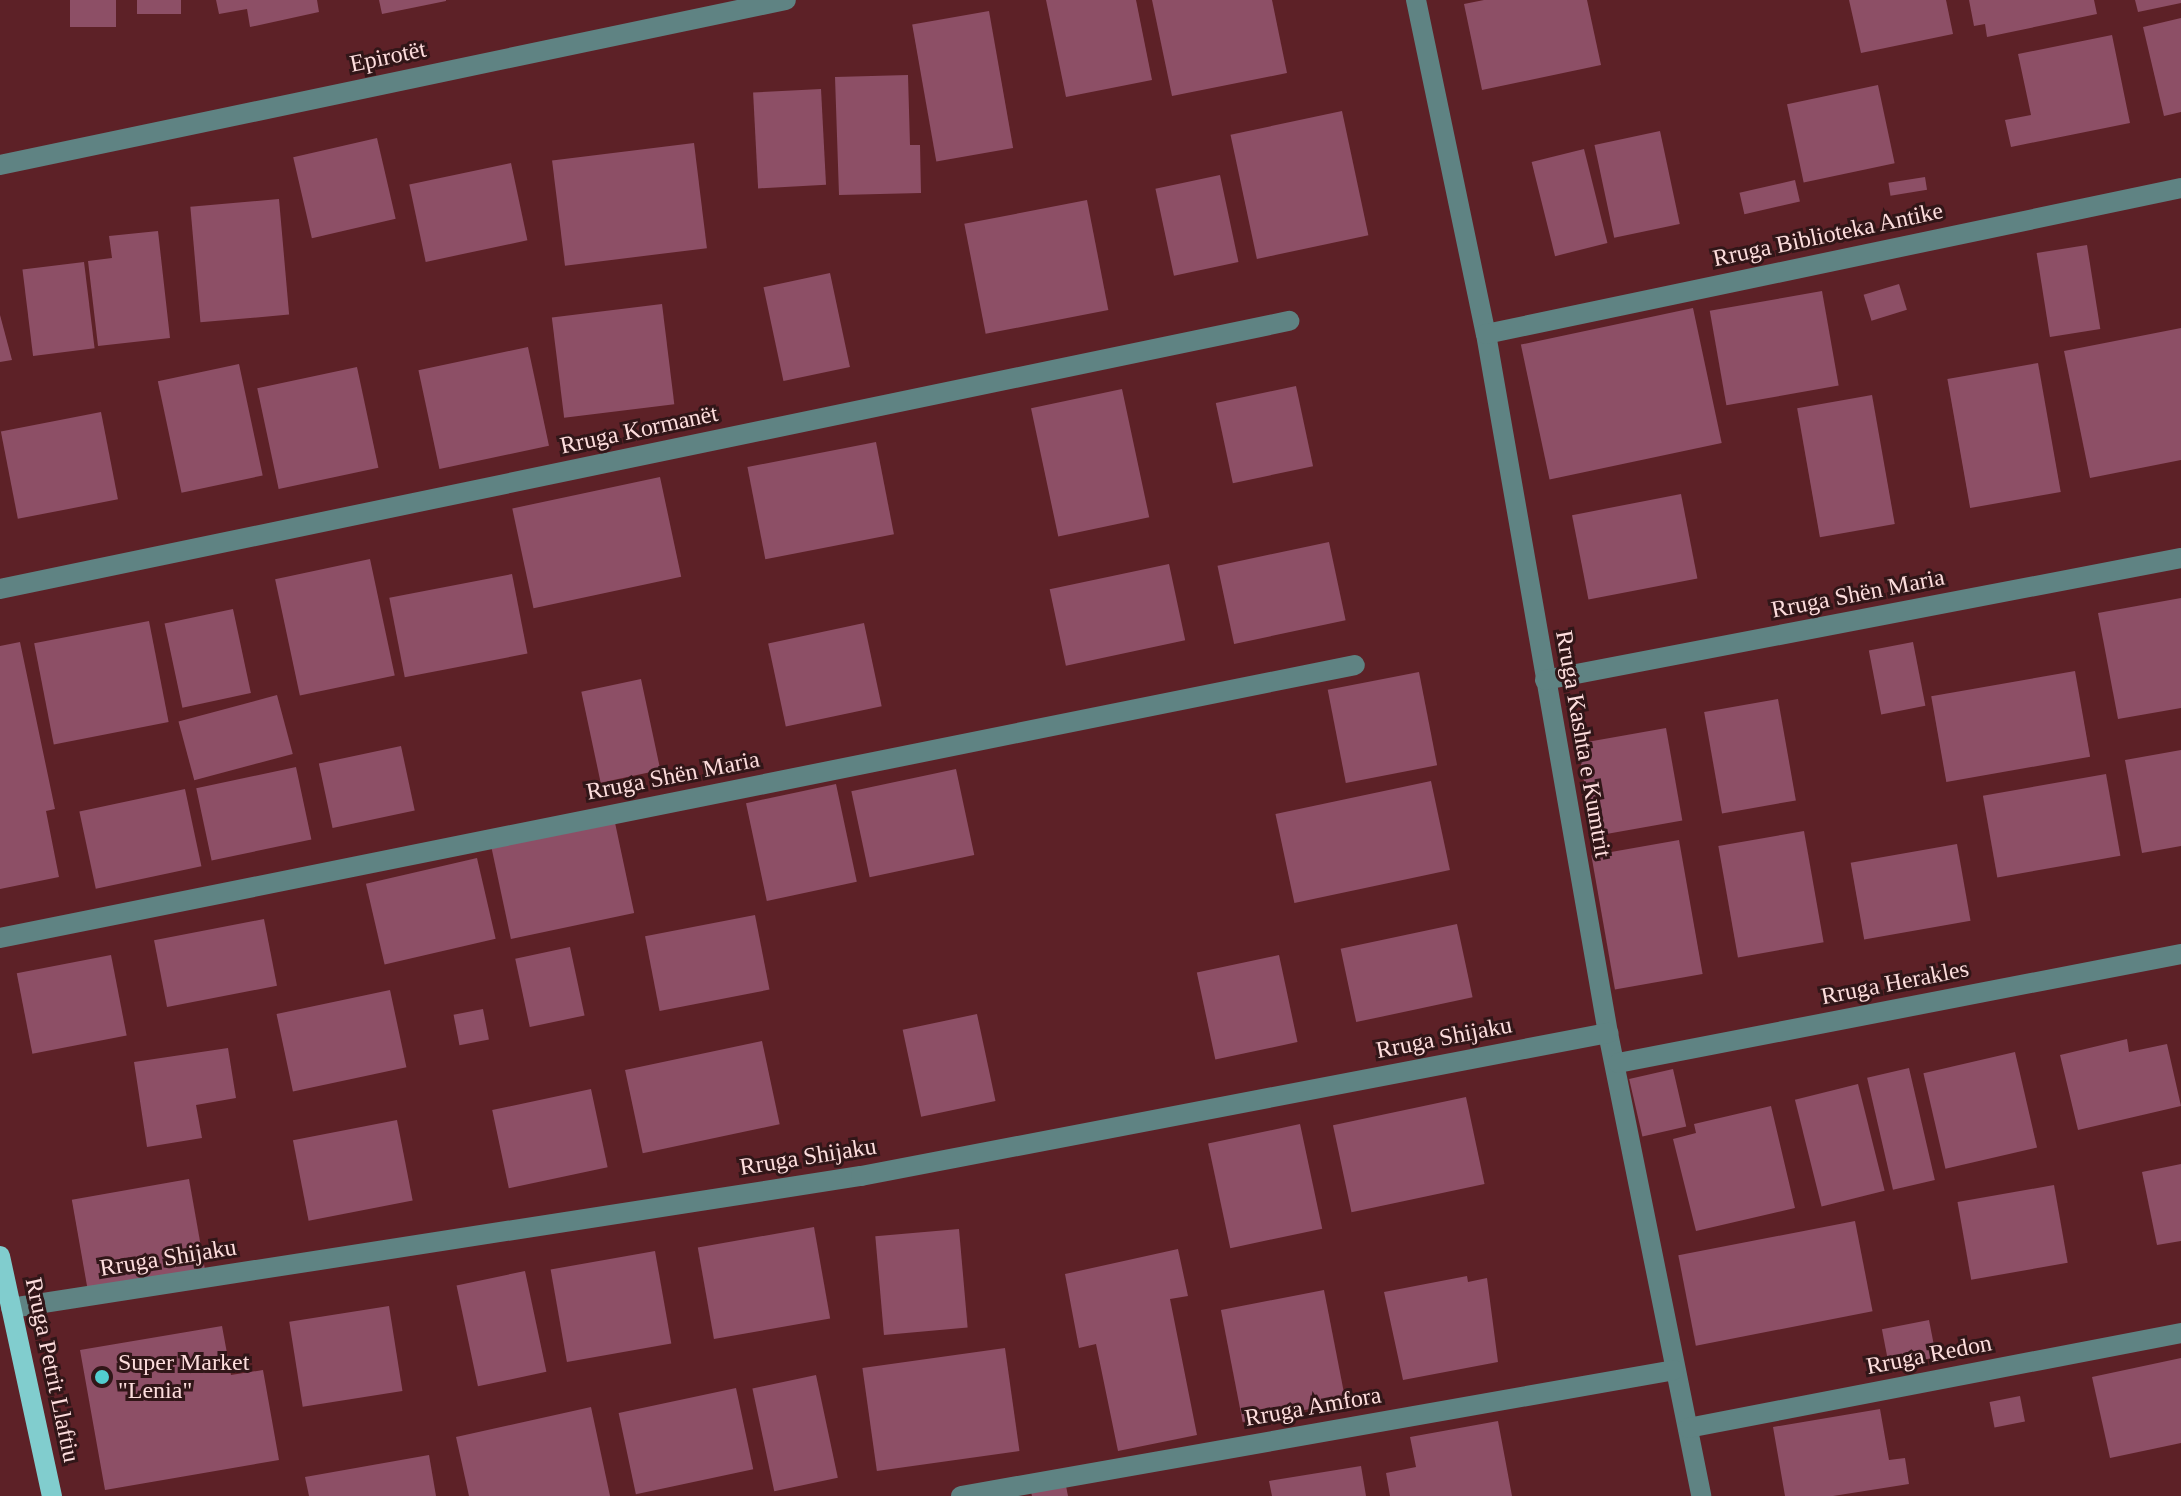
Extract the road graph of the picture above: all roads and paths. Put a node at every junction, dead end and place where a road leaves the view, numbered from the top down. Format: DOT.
graph roads {
  1 [pos="786,0"];
  2 [pos="1416,0"];
  3 [pos="0,165"];
  4 [pos="2181,188"];
  5 [pos="1289,321"];
  6 [pos="1486,334"];
  7 [pos="2181,558"];
  8 [pos="0,589"];
  9 [pos="1355,665"];
  10 [pos="1545,680"];
  11 [pos="0,938"];
  12 [pos="2181,954"];
  13 [pos="1608,1033"];
  14 [pos="1618,1063"];
  15 [pos="0,1256"];
  16 [pos="11,1308"];
  17 [pos="2181,1333"];
  18 [pos="1674,1370"];
  19 [pos="1688,1428"];
  20 [pos="52,1496"];
  21 [pos="961,1496"];
  22 [pos="1701,1496"];
  1 -- 3 [label="street, Epirotët"];
  2 -- 6 [label="street, Rruga Kashta e Kumtrit"];
  4 -- 6 [label="street, Rruga Biblioteka Antike"];
  5 -- 8 [label="street, Rruga Kormanët"];
  6 -- 10 [label="street, Rruga Kashta e Kumtrit"];
  7 -- 10 [label="street, Rruga Shën Maria"];
  9 -- 11 [label="street, Rruga Shën Maria"];
  10 -- 13 [label="street, Rruga Kashta e Kumtrit"];
  12 -- 14 [label="street, Rruga Herakles"];
  13 -- 14 [label="street, Rruga Kashta e Kumtrit"];
  13 -- 16 [label="street, Rruga Shijaku"];
  14 -- 18 [label="street, Rruga Kashta e Kumtrit"];
  15 -- 16 [label="main road, Rruga Petrit Llaftiu"];
  16 -- 20 [label="main road, Rruga Petrit Llaftiu"];
  17 -- 19 [label="street, Rruga Redon"];
  18 -- 19 [label="street, Rruga Kashta e Kumtrit"];
  18 -- 21 [label="street, Rruga Amfora"];
  19 -- 22 [label="street, Rruga Kashta e Kumtrit"];
}
